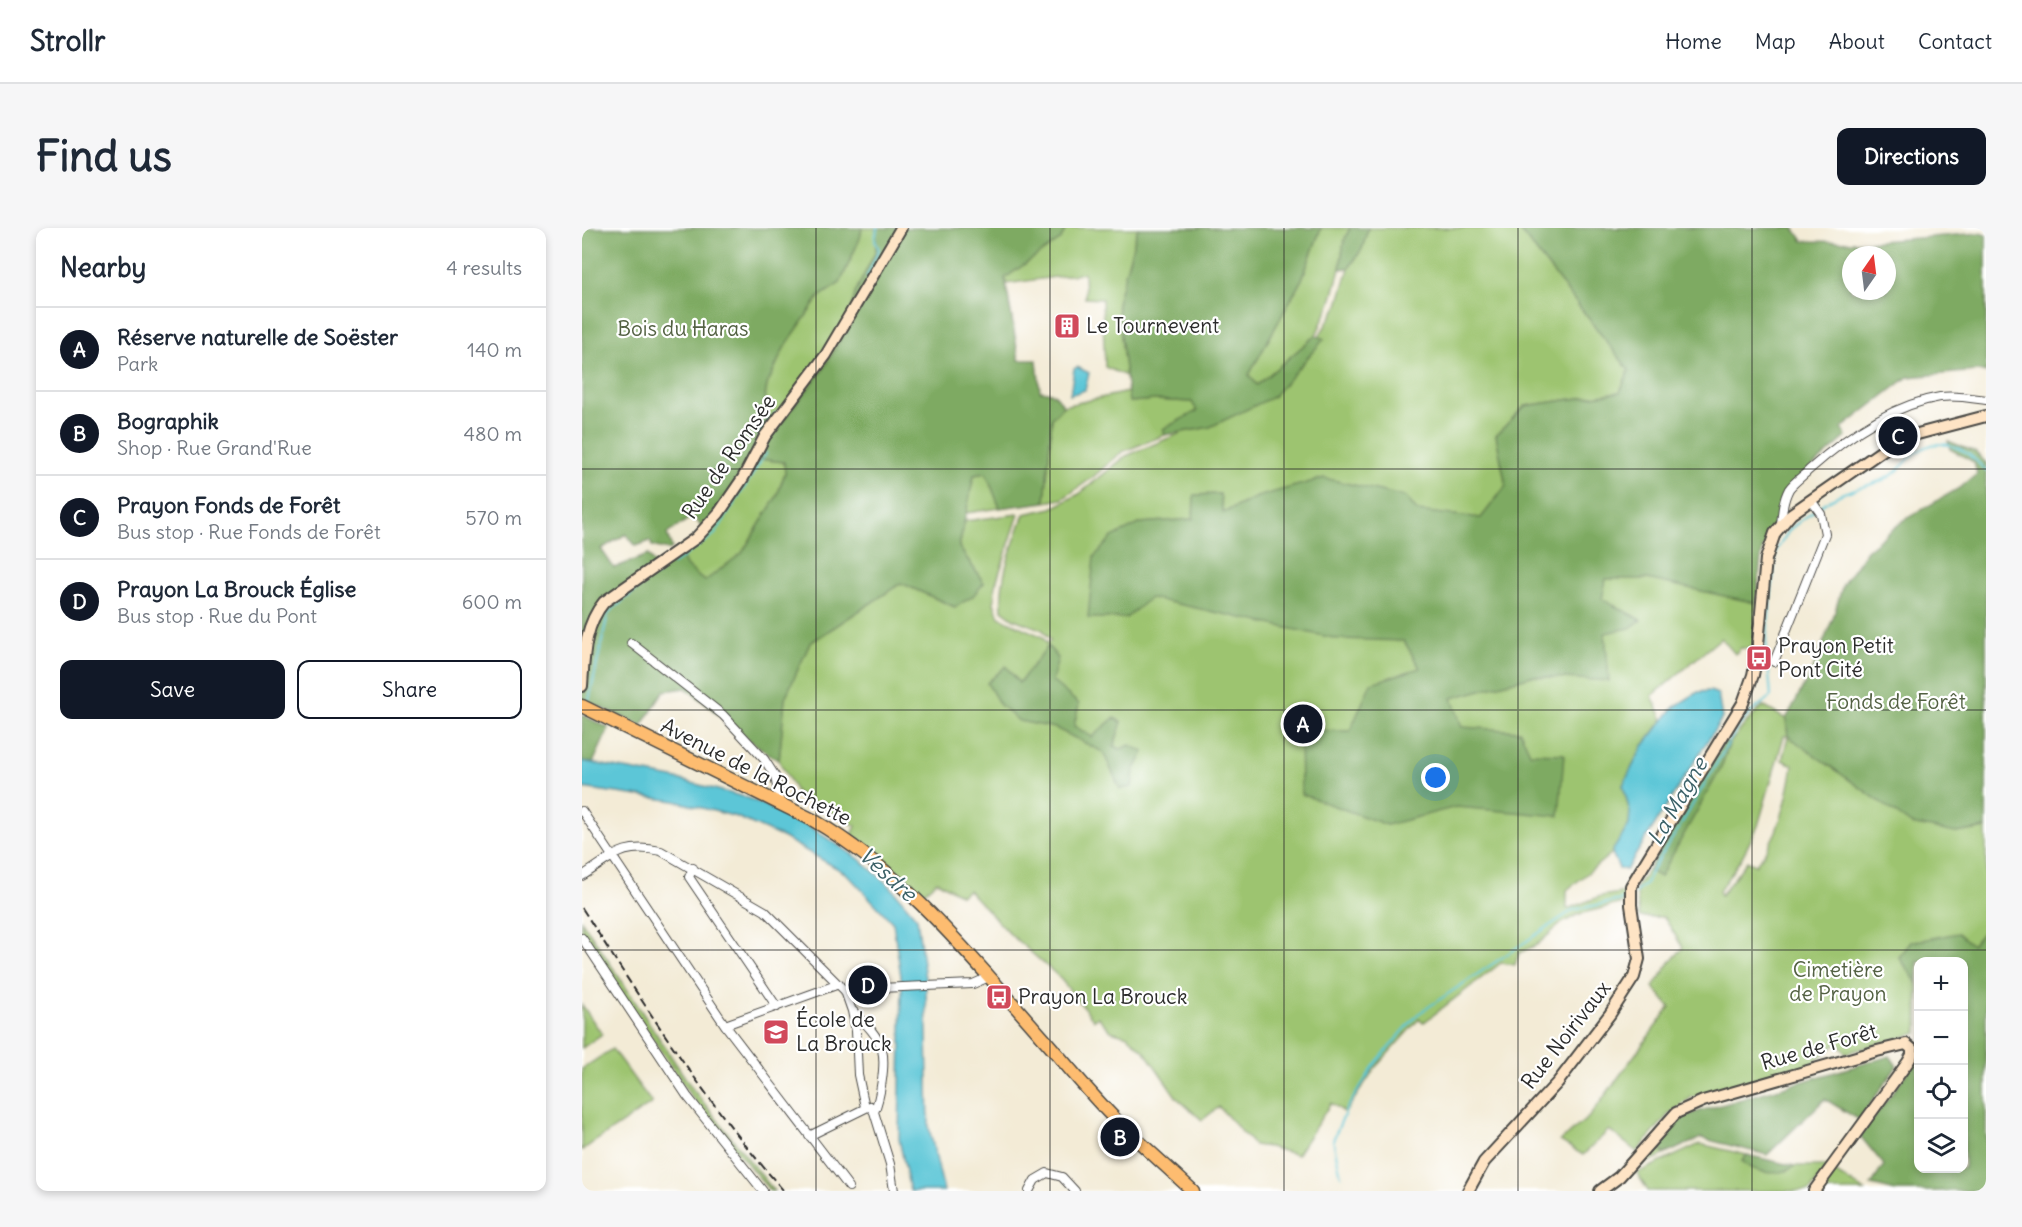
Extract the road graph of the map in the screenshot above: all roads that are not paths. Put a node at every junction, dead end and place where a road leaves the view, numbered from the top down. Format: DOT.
graph roads {
  1 [pos="901,228"];
  2 [pos="1986,400"];
  3 [pos="1986,416"];
  4 [pos="1813,502"];
  5 [pos="1781,525"];
  6 [pos="631,643"];
  7 [pos="1774,662"];
  8 [pos="582,686"];
  9 [pos="582,706"];
  10 [pos="780,803"];
  11 [pos="582,811"];
  12 [pos="612,857"];
  13 [pos="693,868"];
  14 [pos="582,876"];
  15 [pos="582,938"];
  16 [pos="989,977"];
  17 [pos="839,984"];
  18 [pos="845,991"];
  19 [pos="777,1007"];
  20 [pos="852,1011"];
  21 [pos="724,1025"];
  22 [pos="865,1107"];
  23 [pos="874,1112"];
  24 [pos="809,1136"];
  25 [pos="849,1187"];
  26 [pos="764,1191"];
  27 [pos="894,1191"];
  28 [pos="1029,1191"];
  29 [pos="1075,1191"];
  30 [pos="1193,1191"];
  31 [pos="1468,1191"];
  32 [pos="1600,1191"];
  33 [pos="1814,1191"];
  1 -- 8 [label="street, Rue de Romsée"];
  2 -- 5 [label="street"];
  3 -- 4 [label="street, Rue Noirivaux"];
  4 -- 5 [label="street, Rue Noirivaux"];
  4 -- 7 [label="street"];
  5 -- 31 [label="street, Rue Noirivaux"];
  6 -- 10 [label="street"];
  9 -- 10 [label="main road, Avenue de la Rochette"];
  10 -- 16 [label="main road, Avenue de la Rochette"];
  11 -- 12 [label="street"];
  12 -- 13 [label="street"];
  12 -- 14 [label="street"];
  12 -- 21 [label="street"];
  13 -- 17 [label="street"];
  13 -- 19 [label="street"];
  15 -- 26 [label="street"];
  16 -- 18 [label="street"];
  16 -- 30 [label="main road, Avenue de la Rochette"];
  17 -- 18 [label="street"];
  17 -- 19 [label="street"];
  18 -- 20 [label="street"];
  19 -- 21 [label="street"];
  20 -- 22 [label="street"];
  20 -- 23 [label="street"];
  21 -- 24 [label="street"];
  22 -- 23 [label="street"];
  22 -- 24 [label="street"];
  23 -- 27 [label="street"];
  24 -- 25 [label="street"];
  28 -- 29 [label="street"];
  32 -- 33 [label="street, Rue de Forêt"];
}
